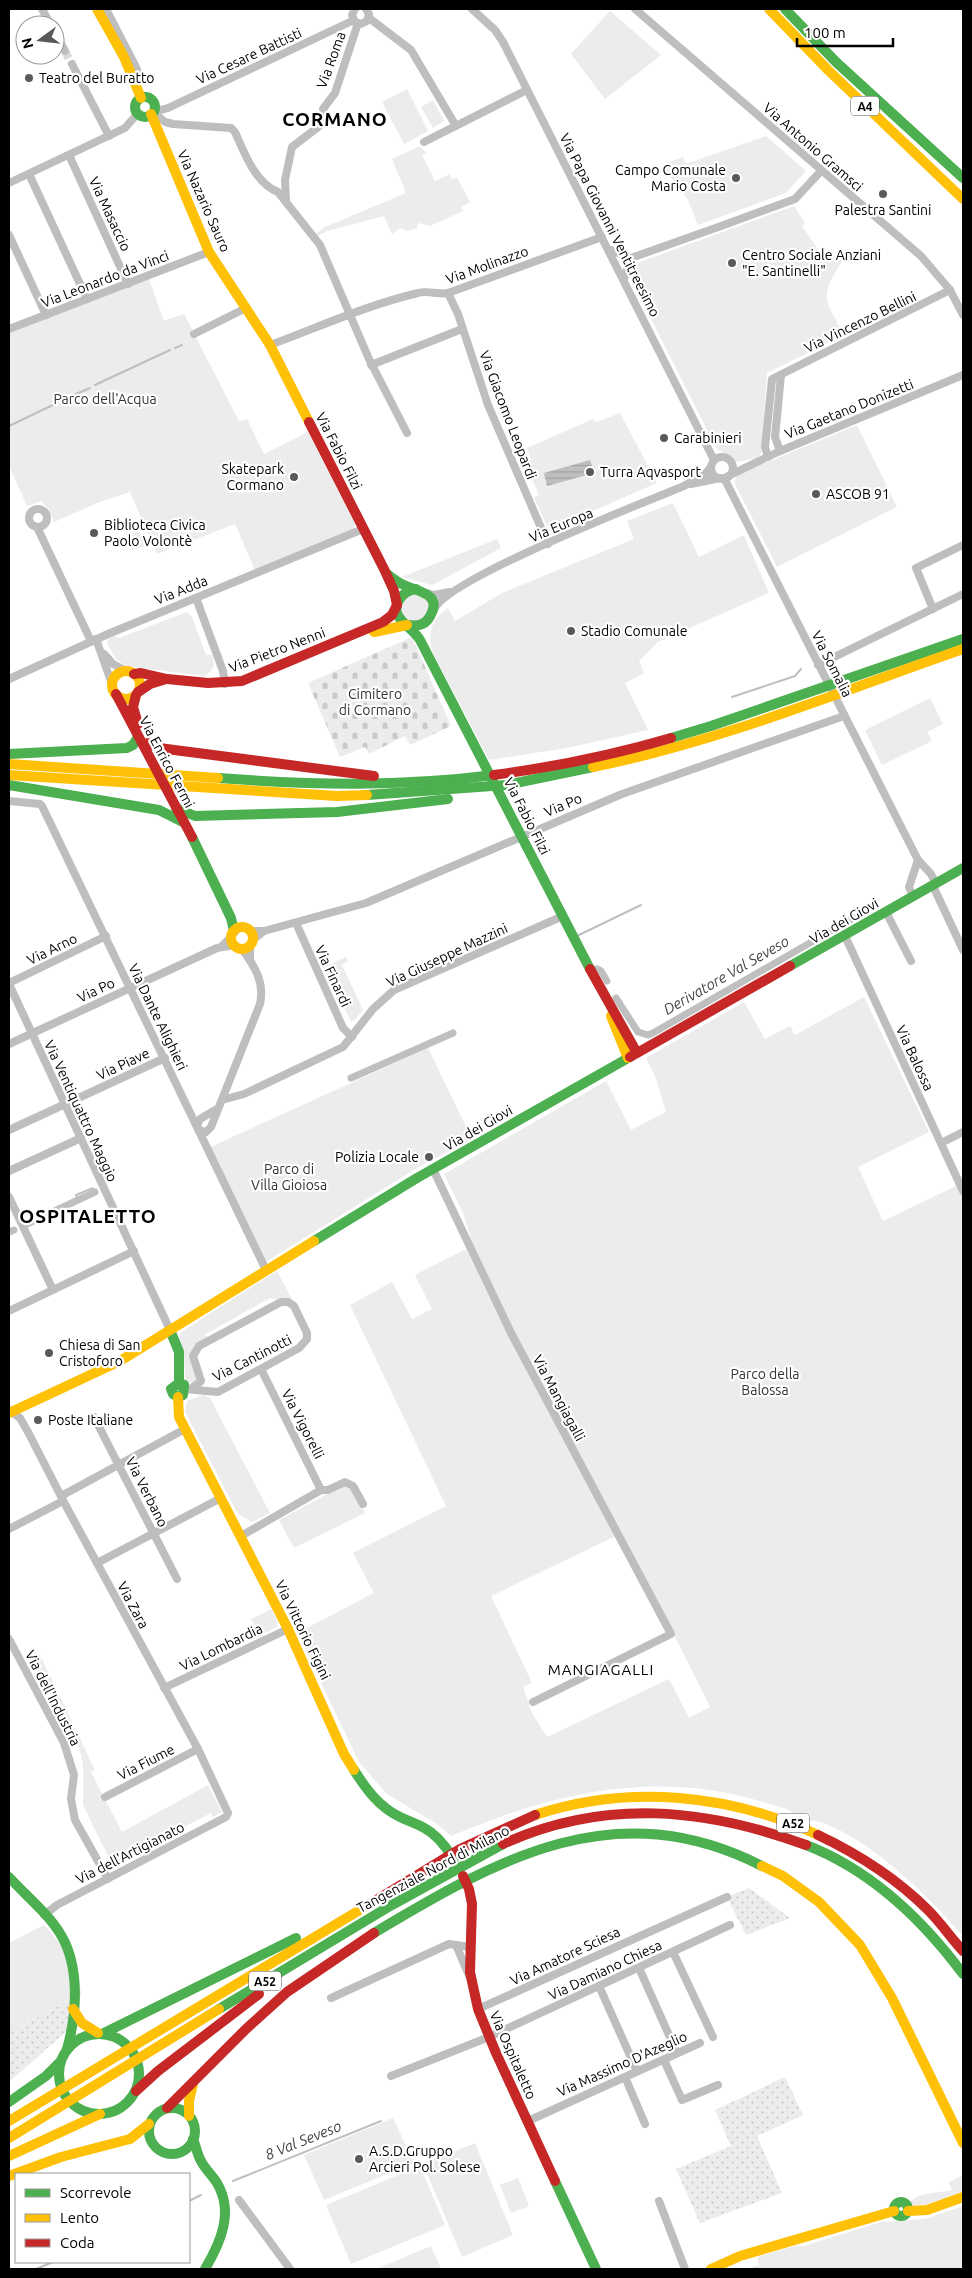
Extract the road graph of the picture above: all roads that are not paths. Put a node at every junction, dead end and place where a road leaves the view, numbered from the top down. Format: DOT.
graph roads {
  1 [pos="97,9"];
  2 [pos="106,9"];
  3 [pos="472,9"];
  4 [pos="635,9"];
  5 [pos="769,9"];
  6 [pos="785,9"];
  7 [pos="368,12"];
  8 [pos="353,15"];
  9 [pos="72,64"];
  10 [pos="135,81"];
  11 [pos="527,90"];
  12 [pos="141,98"];
  13 [pos="153,111"];
  14 [pos="138,113"];
  15 [pos="456,126"];
  16 [pos="109,136"];
  17 [pos="424,142"];
  18 [pos="69,155"];
  19 [pos="821,171"];
  20 [pos="29,174"];
  21 [pos="963,178"];
  22 [pos="9,183"];
  23 [pos="963,199"];
  24 [pos="287,204"];
  25 [pos="9,235"];
  26 [pos="602,237"];
  27 [pos="608,249"];
  28 [pos="209,252"];
  29 [pos="631,258"];
  30 [pos="624,279"];
  31 [pos="128,284"];
  32 [pos="950,290"];
  33 [pos="448,293"];
  34 [pos="87,299"];
  35 [pos="246,308"];
  36 [pos="351,314"];
  37 [pos="46,315"];
  38 [pos="963,316"];
  39 [pos="462,329"];
  40 [pos="9,330"];
  41 [pos="194,334"];
  42 [pos="270,345"];
  43 [pos="372,365"];
  44 [pos="781,375"];
  45 [pos="963,375"];
  46 [pos="408,433"];
  47 [pos="780,451"];
  48 [pos="768,457"];
  49 [pos="730,461"];
  50 [pos="713,463"];
  51 [pos="744,467"];
  52 [pos="724,478"];
  53 [pos="684,486"];
  54 [pos="38,527"];
  55 [pos="363,530"];
  56 [pos="548,544"];
  57 [pos="963,546"];
  58 [pos="384,570"];
  59 [pos="416,589"];
  60 [pos="450,592"];
  61 [pos="427,593"];
  62 [pos="963,594"];
  63 [pos="196,598"];
  64 [pos="397,605"];
  65 [pos="933,609"];
  66 [pos="431,617"];
  67 [pos="407,625"];
  68 [pos="963,639"];
  69 [pos="94,640"];
  70 [pos="337,642"];
  71 [pos="425,648"];
  72 [pos="963,650"];
  73 [pos="101,651"];
  74 [pos="820,668"];
  75 [pos="130,673"];
  76 [pos="9,679"];
  77 [pos="167,679"];
  78 [pos="225,684"];
  79 [pos="115,690"];
  80 [pos="137,693"];
  81 [pos="844,716"];
  82 [pos="138,737"];
  83 [pos="148,743"];
  84 [pos="9,754"];
  85 [pos="9,764"];
  86 [pos="158,765"];
  87 [pos="9,775"];
  88 [pos="419,783"];
  89 [pos="506,785"];
  90 [pos="9,786"];
  91 [pos="9,801"];
  92 [pos="178,807"];
  93 [pos="159,810"];
  94 [pos="522,837"];
  95 [pos="918,860"];
  96 [pos="963,868"];
  97 [pos="934,885"];
  98 [pos="913,897"];
  99 [pos="886,912"];
  100 [pos="563,916"];
  101 [pos="296,923"];
  102 [pos="106,936"];
  103 [pos="845,936"];
  104 [pos="243,938"];
  105 [pos="963,950"];
  106 [pos="911,961"];
  107 [pos="9,984"];
  108 [pos="131,988"];
  109 [pos="32,1034"];
  110 [pos="352,1037"];
  111 [pos="9,1044"];
  112 [pos="632,1056"];
  113 [pos="164,1058"];
  114 [pos="220,1104"];
  115 [pos="65,1105"];
  116 [pos="198,1128"];
  117 [pos="9,1130"];
  118 [pos="963,1132"];
  119 [pos="81,1138"];
  120 [pos="941,1143"];
  121 [pos="433,1169"];
  122 [pos="9,1171"];
  123 [pos="963,1190"];
  124 [pos="9,1197"];
  125 [pos="134,1252"];
  126 [pos="266,1270"];
  127 [pos="53,1290"];
  128 [pos="9,1311"];
  129 [pos="170,1330"];
  130 [pos="261,1369"];
  131 [pos="200,1375"];
  132 [pos="186,1386"];
  133 [pos="208,1391"];
  134 [pos="10,1411"];
  135 [pos="94,1417"];
  136 [pos="185,1429"];
  137 [pos="119,1465"];
  138 [pos="321,1490"];
  139 [pos="62,1498"];
  140 [pos="221,1498"];
  141 [pos="362,1504"];
  142 [pos="234,1521"];
  143 [pos="254,1528"];
  144 [pos="9,1529"];
  145 [pos="154,1533"];
  146 [pos="241,1536"];
  147 [pos="96,1563"];
  148 [pos="177,1578"];
  149 [pos="288,1629"];
  150 [pos="9,1639"];
  151 [pos="164,1688"];
  152 [pos="533,1702"];
  153 [pos="198,1749"];
  154 [pos="105,1797"];
  155 [pos="228,1813"];
  156 [pos="444,1843"];
  157 [pos="9,1877"];
  158 [pos="108,1879"];
  159 [pos="379,1896"];
  160 [pos="727,1898"];
  161 [pos="44,1915"];
  162 [pos="730,1924"];
  163 [pos="456,1945"];
  164 [pos="470,1947"];
  165 [pos="319,1948"];
  166 [pos="963,1951"];
  167 [pos="673,1952"];
  168 [pos="639,1968"];
  169 [pos="963,1974"];
  170 [pos="471,1980"];
  171 [pos="599,1986"];
  172 [pos="331,1998"];
  173 [pos="73,2009"];
  174 [pos="478,2009"];
  175 [pos="101,2033"];
  176 [pos="489,2037"];
  177 [pos="713,2037"];
  178 [pos="700,2043"];
  179 [pos="66,2051"];
  180 [pos="677,2054"];
  181 [pos="664,2060"];
  182 [pos="60,2062"];
  183 [pos="637,2071"];
  184 [pos="391,2076"];
  185 [pos="625,2077"];
  186 [pos="193,2083"];
  187 [pos="718,2085"];
  188 [pos="136,2091"];
  189 [pos="9,2102"];
  190 [pos="167,2108"];
  191 [pos="100,2114"];
  192 [pos="189,2116"];
  193 [pos="9,2121"];
  194 [pos="528,2121"];
  195 [pos="149,2124"];
  196 [pos="646,2124"];
  197 [pos="9,2138"];
  198 [pos="193,2139"];
  199 [pos="130,2140"];
  200 [pos="963,2143"];
  201 [pos="153,2145"];
  202 [pos="178,2153"];
  203 [pos="9,2156"];
  204 [pos="203,2165"];
  205 [pos="17,2173"];
  206 [pos="963,2196"];
  207 [pos="239,2200"];
  208 [pos="659,2201"];
  209 [pos="205,2269"];
  210 [pos="290,2269"];
  211 [pos="596,2269"];
  212 [pos="685,2269"];
  213 [pos="711,2269"];
  1 -- 10 [label="main road"];
  2 -- 10 [label="street"];
  3 -- 11 [label="street, Via Papa Giovanni Ventitreesimo"];
  4 -- 19 [label="street, Via Antonio Gramsci"];
  5 -- 23 [label="main road, A4"];
  6 -- 21 [label="main road, A4"];
  7 -- 8 [label="street, Via Cesare Battisti"];
  7 -- 15 [label="street"];
  8 -- 13 [label="street, Via Cesare Battisti"];
  8 -- 24 [label="street, Via Roma"];
  9 -- 16 [label="street"];
  10 -- 12 [label="main road"];
  11 -- 15 [label="street"];
  11 -- 26 [label="street, Via Papa Giovanni Ventitreesimo"];
  12 -- 13 [label="main road"];
  12 -- 14 [label="main road"];
  13 -- 14 [label="main road"];
  13 -- 24 [label="street"];
  13 -- 28 [label="main road, Via Nazario Sauro"];
  14 -- 16 [label="street"];
  15 -- 17 [label="street"];
  16 -- 18 [label="street"];
  18 -- 20 [label="street"];
  18 -- 31 [label="street, Via Masaccio"];
  19 -- 29 [label="street"];
  19 -- 32 [label="street, Via Antonio Gramsci"];
  20 -- 22 [label="street"];
  20 -- 34 [label="street"];
  24 -- 36 [label="street"];
  25 -- 37 [label="street"];
  26 -- 27 [label="street, Via Papa Giovanni Ventitreesimo"];
  26 -- 33 [label="street, Via Molinazzo"];
  27 -- 29 [label="street"];
  27 -- 30 [label="street, Via Papa Giovanni Ventitreesimo"];
  28 -- 31 [label="street, Via Leonardo da Vinci"];
  28 -- 35 [label="main road, Via Nazario Sauro"];
  29 -- 30 [label="street"];
  30 -- 50 [label="street, Via Papa Giovanni Ventitreesimo"];
  31 -- 34 [label="street, Via Leonardo da Vinci"];
  32 -- 38 [label="street, Via Antonio Gramsci"];
  32 -- 44 [label="street, Via Vincenzo Bellini"];
  33 -- 36 [label="street, Via Molinazzo"];
  33 -- 39 [label="street, Via Giacomo Leopardi"];
  34 -- 37 [label="street, Via Leonardo da Vinci"];
  35 -- 41 [label="street"];
  35 -- 42 [label="main road, Via Nazario Sauro"];
  36 -- 42 [label="street, Via Molinazzo"];
  36 -- 43 [label="street"];
  37 -- 40 [label="street, Via Leonardo da Vinci"];
  39 -- 43 [label="street"];
  39 -- 56 [label="street, Via Giacomo Leopardi"];
  42 -- 55 [label="main road, Via Fabio Filzi"];
  43 -- 46 [label="street"];
  44 -- 47 [label="street"];
  44 -- 48 [label="street"];
  45 -- 47 [label="street, Via Gaetano Donizetti"];
  47 -- 48 [label="street, Via Gaetano Donizetti"];
  48 -- 51 [label="street, Via Gaetano Donizetti"];
  49 -- 50 [label="street"];
  49 -- 51 [label="street"];
  49 -- 52 [label="street"];
  50 -- 52 [label="street"];
  50 -- 53 [label="street, Via Europa"];
  51 -- 52 [label="street, Via Gaetano Donizetti"];
  52 -- 53 [label="street, Via Europa"];
  52 -- 74 [label="street, Via Somalia"];
  53 -- 56 [label="street, Via Europa"];
  54 -- 69 [label="street, Via Enrico Fermi"];
  55 -- 58 [label="main road, Via Fabio Filzi"];
  55 -- 63 [label="street, Via Adda"];
  56 -- 60 [label="street, Via Europa"];
  57 -- 65 [label="street"];
  58 -- 59 [label="main road, Via Fabio Filzi"];
  58 -- 64 [label="main road, Via Fabio Filzi"];
  59 -- 61 [label="main road"];
  59 -- 64 [label="main road"];
  60 -- 61 [label="street, Via Europa"];
  60 -- 66 [label="street, Via Europa"];
  61 -- 66 [label="main road"];
  62 -- 65 [label="street"];
  63 -- 69 [label="street, Via Adda"];
  63 -- 78 [label="street"];
  64 -- 67 [label="main road"];
  64 -- 70 [label="main road, Via Pietro Nenni"];
  65 -- 74 [label="street"];
  66 -- 67 [label="main road"];
  66 -- 71 [label="main road"];
  67 -- 70 [label="main road, Via Pietro Nenni"];
  67 -- 71 [label="main road, Via Fabio Filzi"];
  68 -- 88 [label="main road"];
  69 -- 73 [label="street, Via Enrico Fermi"];
  69 -- 76 [label="street, Via Adda"];
  70 -- 78 [label="main road, Via Pietro Nenni"];
  71 -- 94 [label="main road, Via Fabio Filzi"];
  72 -- 89 [label="main road"];
  73 -- 75 [label="street, Via Enrico Fermi"];
  73 -- 79 [label="street, Via Enrico Fermi"];
  74 -- 81 [label="street, Via Somalia"];
  75 -- 77 [label="main road, Via Pietro Nenni"];
  75 -- 79 [label="main road"];
  75 -- 80 [label="main road"];
  77 -- 78 [label="main road, Via Pietro Nenni"];
  77 -- 80 [label="main road, Via Pietro Nenni"];
  79 -- 80 [label="main road"];
  79 -- 82 [label="main road, Via Enrico Fermi"];
  80 -- 83 [label="main road, Via Enrico Fermi"];
  81 -- 94 [label="street, Via Po"];
  81 -- 95 [label="street, Via Somalia"];
  82 -- 84 [label="main road"];
  82 -- 86 [label="main road, Via Enrico Fermi"];
  83 -- 86 [label="main road, Via Enrico Fermi"];
  83 -- 88 [label="main road"];
  85 -- 88 [label="main road"];
  86 -- 92 [label="main road, Via Enrico Fermi"];
  87 -- 89 [label="main road"];
  89 -- 92 [label="main road"];
  90 -- 93 [label="main road"];
  91 -- 102 [label="street, Via Dante Alighieri"];
  92 -- 93 [label="main road"];
  92 -- 93 [label="main road"];
  92 -- 104 [label="main road, Via Enrico Fermi"];
  94 -- 100 [label="main road, Via Fabio Filzi"];
  94 -- 101 [label="street, Via Po"];
  95 -- 97 [label="street, Via Somalia"];
  95 -- 98 [label="street"];
  96 -- 97 [label="main road, Via dei Giovi"];
  97 -- 98 [label="main road, Via dei Giovi"];
  97 -- 105 [label="street, Via Somalia"];
  98 -- 99 [label="main road, Via dei Giovi"];
  99 -- 103 [label="main road, Via dei Giovi"];
  99 -- 106 [label="street"];
  100 -- 110 [label="street, Via Giuseppe Mazzini"];
  100 -- 112 [label="main road, Via Fabio Filzi"];
  101 -- 104 [label="street, Via Po"];
  101 -- 110 [label="street, Via Finardi"];
  102 -- 107 [label="street, Via Arno"];
  102 -- 108 [label="street, Via Dante Alighieri"];
  103 -- 112 [label="main road, Via dei Giovi"];
  103 -- 120 [label="street, Via Balossa"];
  104 -- 108 [label="street, Via Po"];
  104 -- 114 [label="street"];
  107 -- 109 [label="street, Via Ventiquattro Maggio"];
  108 -- 109 [label="street, Via Po"];
  108 -- 113 [label="street, Via Dante Alighieri"];
  109 -- 111 [label="street, Via Po"];
  109 -- 115 [label="street, Via Ventiquattro Maggio"];
  110 -- 114 [label="street, Via Giuseppe Mazzini"];
  112 -- 121 [label="main road, Via dei Giovi"];
  113 -- 115 [label="street, Via Piave"];
  113 -- 116 [label="street, Via Dante Alighieri"];
  114 -- 116 [label="street"];
  114 -- 116 [label="street"];
  115 -- 117 [label="street, Via Piave"];
  115 -- 119 [label="street, Via Ventiquattro Maggio"];
  116 -- 126 [label="street, Via Dante Alighieri"];
  118 -- 120 [label="street"];
  119 -- 122 [label="street"];
  119 -- 125 [label="street, Via Ventiquattro Maggio"];
  120 -- 123 [label="street, Via Balossa"];
  121 -- 126 [label="main road, Via dei Giovi"];
  121 -- 152 [label="street, Via Mangiagalli"];
  124 -- 127 [label="street"];
  125 -- 127 [label="street"];
  125 -- 129 [label="street, Via Ventiquattro Maggio"];
  126 -- 129 [label="main road, Via dei Giovi"];
  127 -- 128 [label="street"];
  129 -- 132 [label="main road"];
  129 -- 134 [label="main road, Via dei Giovi"];
  130 -- 131 [label="street, Via Cantinotti"];
  130 -- 133 [label="street, Via Cantinotti"];
  130 -- 138 [label="street, Via Vigorelli"];
  131 -- 132 [label="street, Via Cantinotti"];
  131 -- 133 [label="street, Via Cantinotti"];
  132 -- 133 [label="street, Via Cantinotti"];
  132 -- 136 [label="main road, Via Vittorio Figini"];
  134 -- 139 [label="street, Via Zara"];
  135 -- 137 [label="street, Via Verbano"];
  136 -- 137 [label="street"];
  136 -- 140 [label="main road, Via Vittorio Figini"];
  137 -- 139 [label="street"];
  137 -- 145 [label="street, Via Verbano"];
  138 -- 141 [label="street"];
  138 -- 143 [label="street"];
  139 -- 144 [label="street"];
  139 -- 147 [label="street, Via Zara"];
  140 -- 142 [label="main road, Via Vittorio Figini"];
  140 -- 145 [label="street"];
  142 -- 143 [label="street"];
  142 -- 146 [label="main road, Via Vittorio Figini"];
  143 -- 146 [label="street"];
  145 -- 147 [label="street"];
  145 -- 148 [label="street, Via Verbano"];
  146 -- 149 [label="main road, Via Vittorio Figini"];
  147 -- 151 [label="street, Via Zara"];
  149 -- 151 [label="street, Via Lombardia"];
  149 -- 156 [label="main road, Via Vittorio Figini"];
  150 -- 158 [label="street, Via dell'Industria"];
  151 -- 153 [label="street, Via Zara"];
  153 -- 154 [label="street, Via Fiume"];
  153 -- 155 [label="street, Via Zara"];
  155 -- 158 [label="street, Via dell'Artigianato"];
  156 -- 164 [label="main road, Via Ospitaletto"];
  157 -- 161 [label="main road"];
  158 -- 161 [label="street, Via dell'Artigianato"];
  159 -- 166 [label="main road, Tangenziale Nord di Milano / A52"];
  159 -- 175 [label="main road"];
  159 -- 193 [label="main road, Tangenziale Nord di Milano / A52"];
  160 -- 174 [label="street, Via Amatore Sciesa"];
  161 -- 173 [label="main road"];
  162 -- 167 [label="street, Via Damiano Chiesa"];
  163 -- 164 [label="street"];
  163 -- 170 [label="street"];
  163 -- 172 [label="street"];
  164 -- 170 [label="main road, Via Ospitaletto"];
  165 -- 169 [label="main road, Tangenziale Nord di Milano / A52"];
  165 -- 188 [label="main road"];
  165 -- 197 [label="main road, Tangenziale Nord di Milano / A52"];
  167 -- 168 [label="street, Via Damiano Chiesa"];
  167 -- 177 [label="street"];
  168 -- 171 [label="street, Via Damiano Chiesa"];
  168 -- 180 [label="street"];
  170 -- 174 [label="main road, Via Ospitaletto"];
  171 -- 176 [label="street, Via Damiano Chiesa"];
  171 -- 183 [label="street"];
  173 -- 175 [label="main road"];
  173 -- 179 [label="main road"];
  174 -- 176 [label="main road, Via Ospitaletto"];
  175 -- 179 [label="main road"];
  175 -- 188 [label="main road"];
  176 -- 184 [label="street, Via Damiano Chiesa"];
  176 -- 194 [label="main road, Via Ospitaletto"];
  178 -- 180 [label="street, Via Massimo D'Azeglio"];
  179 -- 182 [label="main road"];
  180 -- 181 [label="street, Via Massimo D'Azeglio"];
  181 -- 183 [label="street, Via Massimo D'Azeglio"];
  181 -- 187 [label="street"];
  182 -- 189 [label="main road"];
  182 -- 191 [label="main road"];
  183 -- 185 [label="street, Via Massimo D'Azeglio"];
  185 -- 194 [label="street, Via Massimo D'Azeglio"];
  185 -- 196 [label="street"];
  186 -- 190 [label="main road"];
  186 -- 192 [label="main road"];
  186 -- 200 [label="main road"];
  188 -- 191 [label="main road"];
  190 -- 192 [label="main road"];
  190 -- 195 [label="main road"];
  191 -- 203 [label="main road"];
  192 -- 198 [label="main road"];
  194 -- 211 [label="main road, Via Ospitaletto"];
  195 -- 199 [label="main road"];
  195 -- 201 [label="main road"];
  198 -- 202 [label="main road"];
  198 -- 204 [label="main road"];
  199 -- 201 [label="main road"];
  199 -- 205 [label="main road"];
  201 -- 202 [label="main road"];
  202 -- 204 [label="main road"];
  204 -- 209 [label="main road"];
  206 -- 213 [label="main road"];
  207 -- 210 [label="street"];
  208 -- 212 [label="street"];
}
